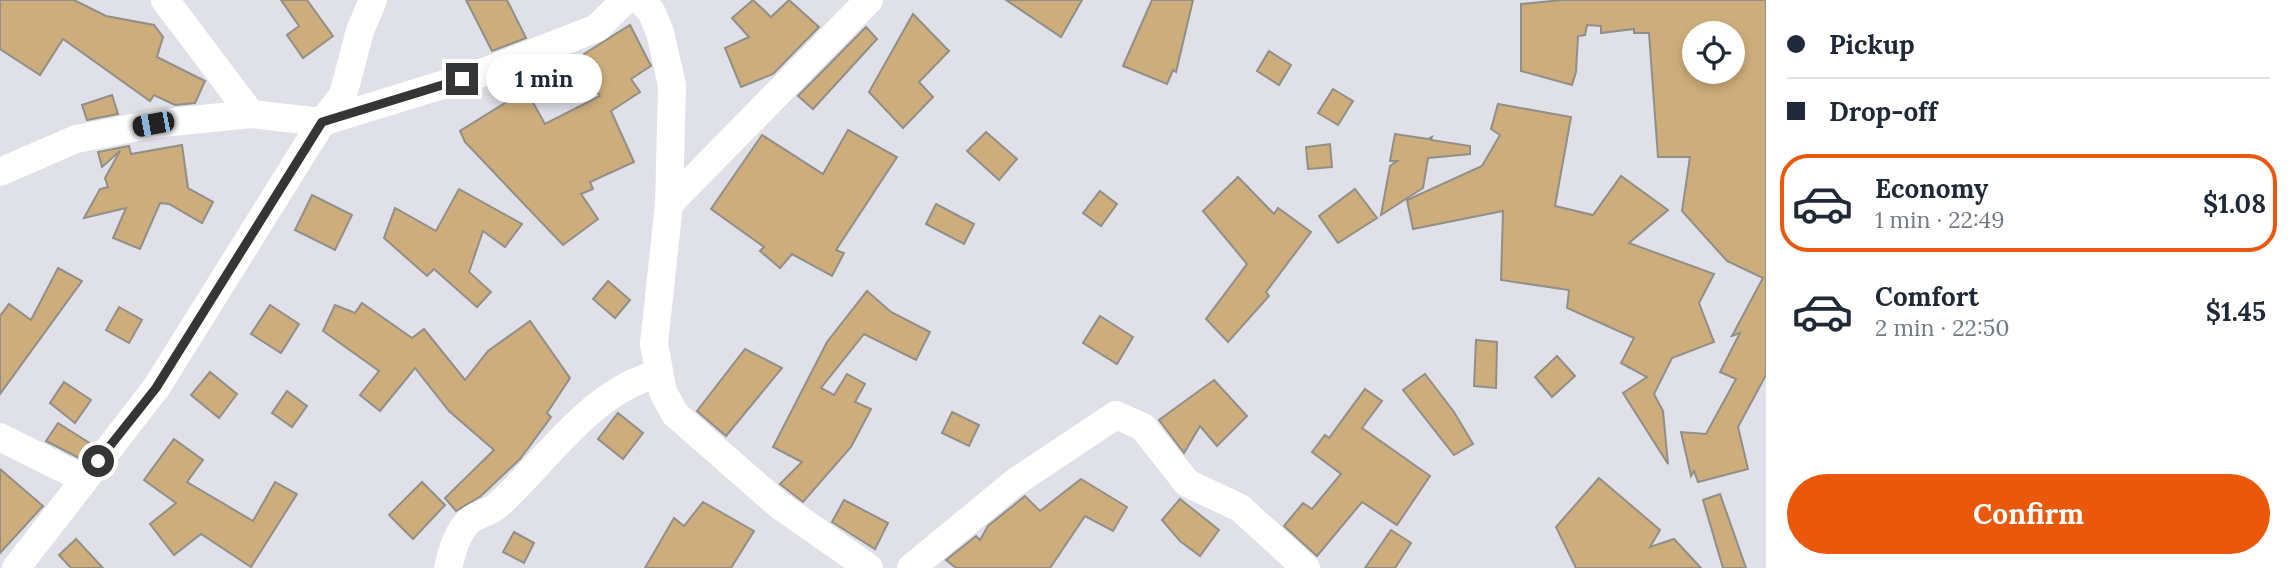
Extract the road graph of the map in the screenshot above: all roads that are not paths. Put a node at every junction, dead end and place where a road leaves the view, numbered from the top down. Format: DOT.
graph roads {
  1 [pos="165,0"];
  2 [pos="373,0"];
  3 [pos="625,0"];
  4 [pos="639,0"];
  5 [pos="869,0"];
  6 [pos="251,114"];
  7 [pos="322,122"];
  8 [pos="0,172"];
  9 [pos="669,204"];
  10 [pos="658,374"];
  11 [pos="0,437"];
  12 [pos="84,480"];
  13 [pos="16,568"];
  14 [pos="448,568"];
  15 [pos="869,568"];
  16 [pos="911,568"];
  17 [pos="1307,568"];
  1 -- 6 [label="street"];
  2 -- 7 [label="street"];
  3 -- 7 [label="street"];
  4 -- 9 [label="street"];
  5 -- 9 [label="street"];
  6 -- 7 [label="street"];
  6 -- 8 [label="street"];
  7 -- 12 [label="street"];
  9 -- 10 [label="street"];
  10 -- 14 [label="street"];
  10 -- 15 [label="street"];
  11 -- 12 [label="street"];
  12 -- 13 [label="street"];
  16 -- 17 [label="street"];
}
